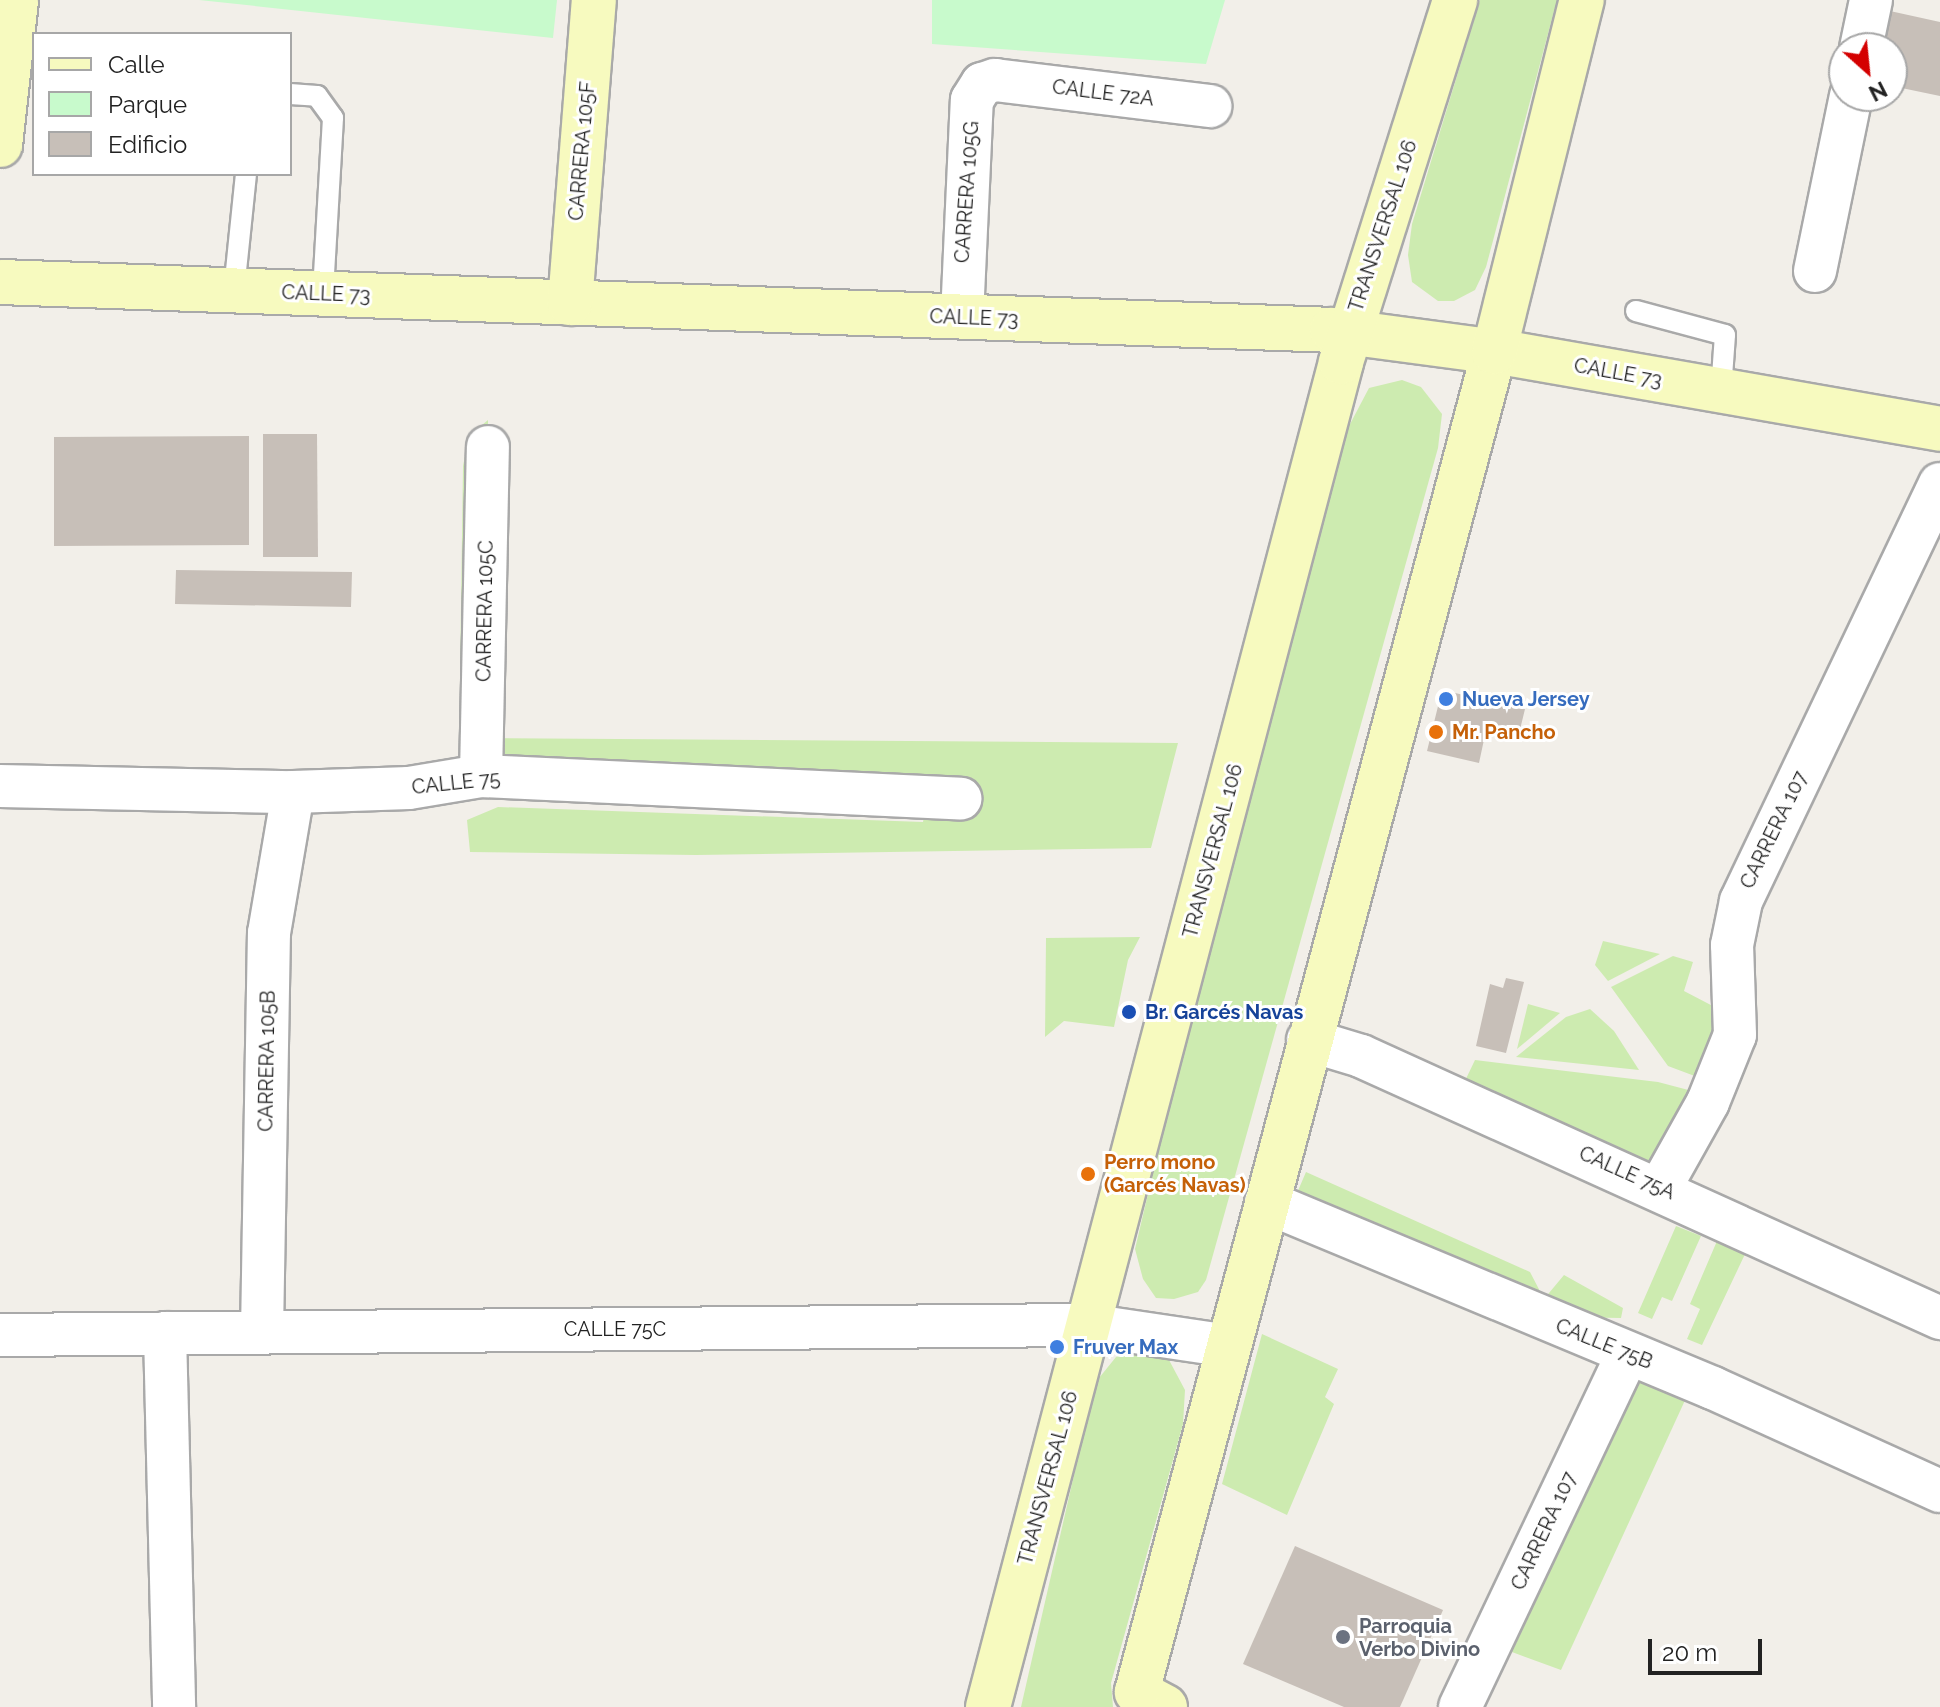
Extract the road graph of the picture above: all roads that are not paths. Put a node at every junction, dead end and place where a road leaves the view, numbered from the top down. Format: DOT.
graph roads {
  1 [pos="16,0"];
  2 [pos="594,0"];
  3 [pos="1455,0"];
  4 [pos="1582,0"];
  5 [pos="1871,0"];
  6 [pos="1864,32"];
  7 [pos="995,80"];
  8 [pos="292,94"];
  9 [pos="1210,106"];
  10 [pos="1848,112"];
  11 [pos="0,145"];
  12 [pos="246,176"];
  13 [pos="1815,271"];
  14 [pos="0,282"];
  15 [pos="234,290"];
  16 [pos="323,294"];
  17 [pos="570,303"];
  18 [pos="1636,311"];
  19 [pos="962,317"];
  20 [pos="1350,331"];
  21 [pos="1494,352"];
  22 [pos="1721,391"];
  23 [pos="1940,429"];
  24 [pos="488,447"];
  25 [pos="1940,484"];
  26 [pos="481,776"];
  27 [pos="0,786"];
  28 [pos="293,792"];
  29 [pos="960,799"];
  30 [pos="1308,1040"];
  31 [pos="1660,1188"];
  32 [pos="1266,1202"];
  33 [pos="1940,1318"];
  34 [pos="1088,1325"];
  35 [pos="262,1332"];
  36 [pos="165,1333"];
  37 [pos="0,1335"];
  38 [pos="1228,1346"];
  39 [pos="1627,1355"];
  40 [pos="1940,1491"];
  41 [pos="1151,1700"];
  42 [pos="174,1707"];
  43 [pos="988,1707"];
  44 [pos="1460,1707"];
  1 -- 11 [label="street"];
  2 -- 17 [label="street, CARRERA 105F"];
  3 -- 20 [label="street, TRANSVERSAL 106"];
  4 -- 21 [label="street"];
  5 -- 6 [label="street"];
  7 -- 9 [label="street, CALLE 72A"];
  7 -- 19 [label="street, CARRERA 105G"];
  8 -- 16 [label="lane"];
  10 -- 13 [label="street"];
  12 -- 15 [label="lane"];
  14 -- 15 [label="street, CALLE 73"];
  15 -- 16 [label="street, CALLE 73"];
  16 -- 17 [label="street, CALLE 73"];
  17 -- 19 [label="street, CALLE 73"];
  18 -- 22 [label="lane"];
  19 -- 20 [label="street, CALLE 73"];
  20 -- 21 [label="street, CALLE 73"];
  20 -- 34 [label="street, TRANSVERSAL 106"];
  21 -- 22 [label="street, CALLE 73"];
  21 -- 30 [label="street"];
  22 -- 23 [label="street, CALLE 73"];
  24 -- 26 [label="street, CARRERA 105C"];
  25 -- 31 [label="street, CARRERA 107"];
  26 -- 28 [label="street, CALLE 75"];
  26 -- 29 [label="street, CALLE 75"];
  27 -- 28 [label="street, CALLE 75"];
  28 -- 35 [label="street, CARRERA 105B"];
  30 -- 31 [label="street, CALLE 75A"];
  30 -- 32 [label="street"];
  31 -- 33 [label="street, CALLE 75A"];
  32 -- 38 [label="street"];
  32 -- 39 [label="street, CALLE 75B"];
  34 -- 35 [label="street, CALLE 75C"];
  34 -- 38 [label="street, CALLE 75C"];
  34 -- 43 [label="street, TRANSVERSAL 106"];
  35 -- 36 [label="street, CALLE 75C"];
  36 -- 37 [label="street, CALLE 75C"];
  36 -- 42 [label="street"];
  38 -- 41 [label="street"];
  39 -- 40 [label="street, CALLE 75B"];
  39 -- 44 [label="street, CARRERA 107"];
}
